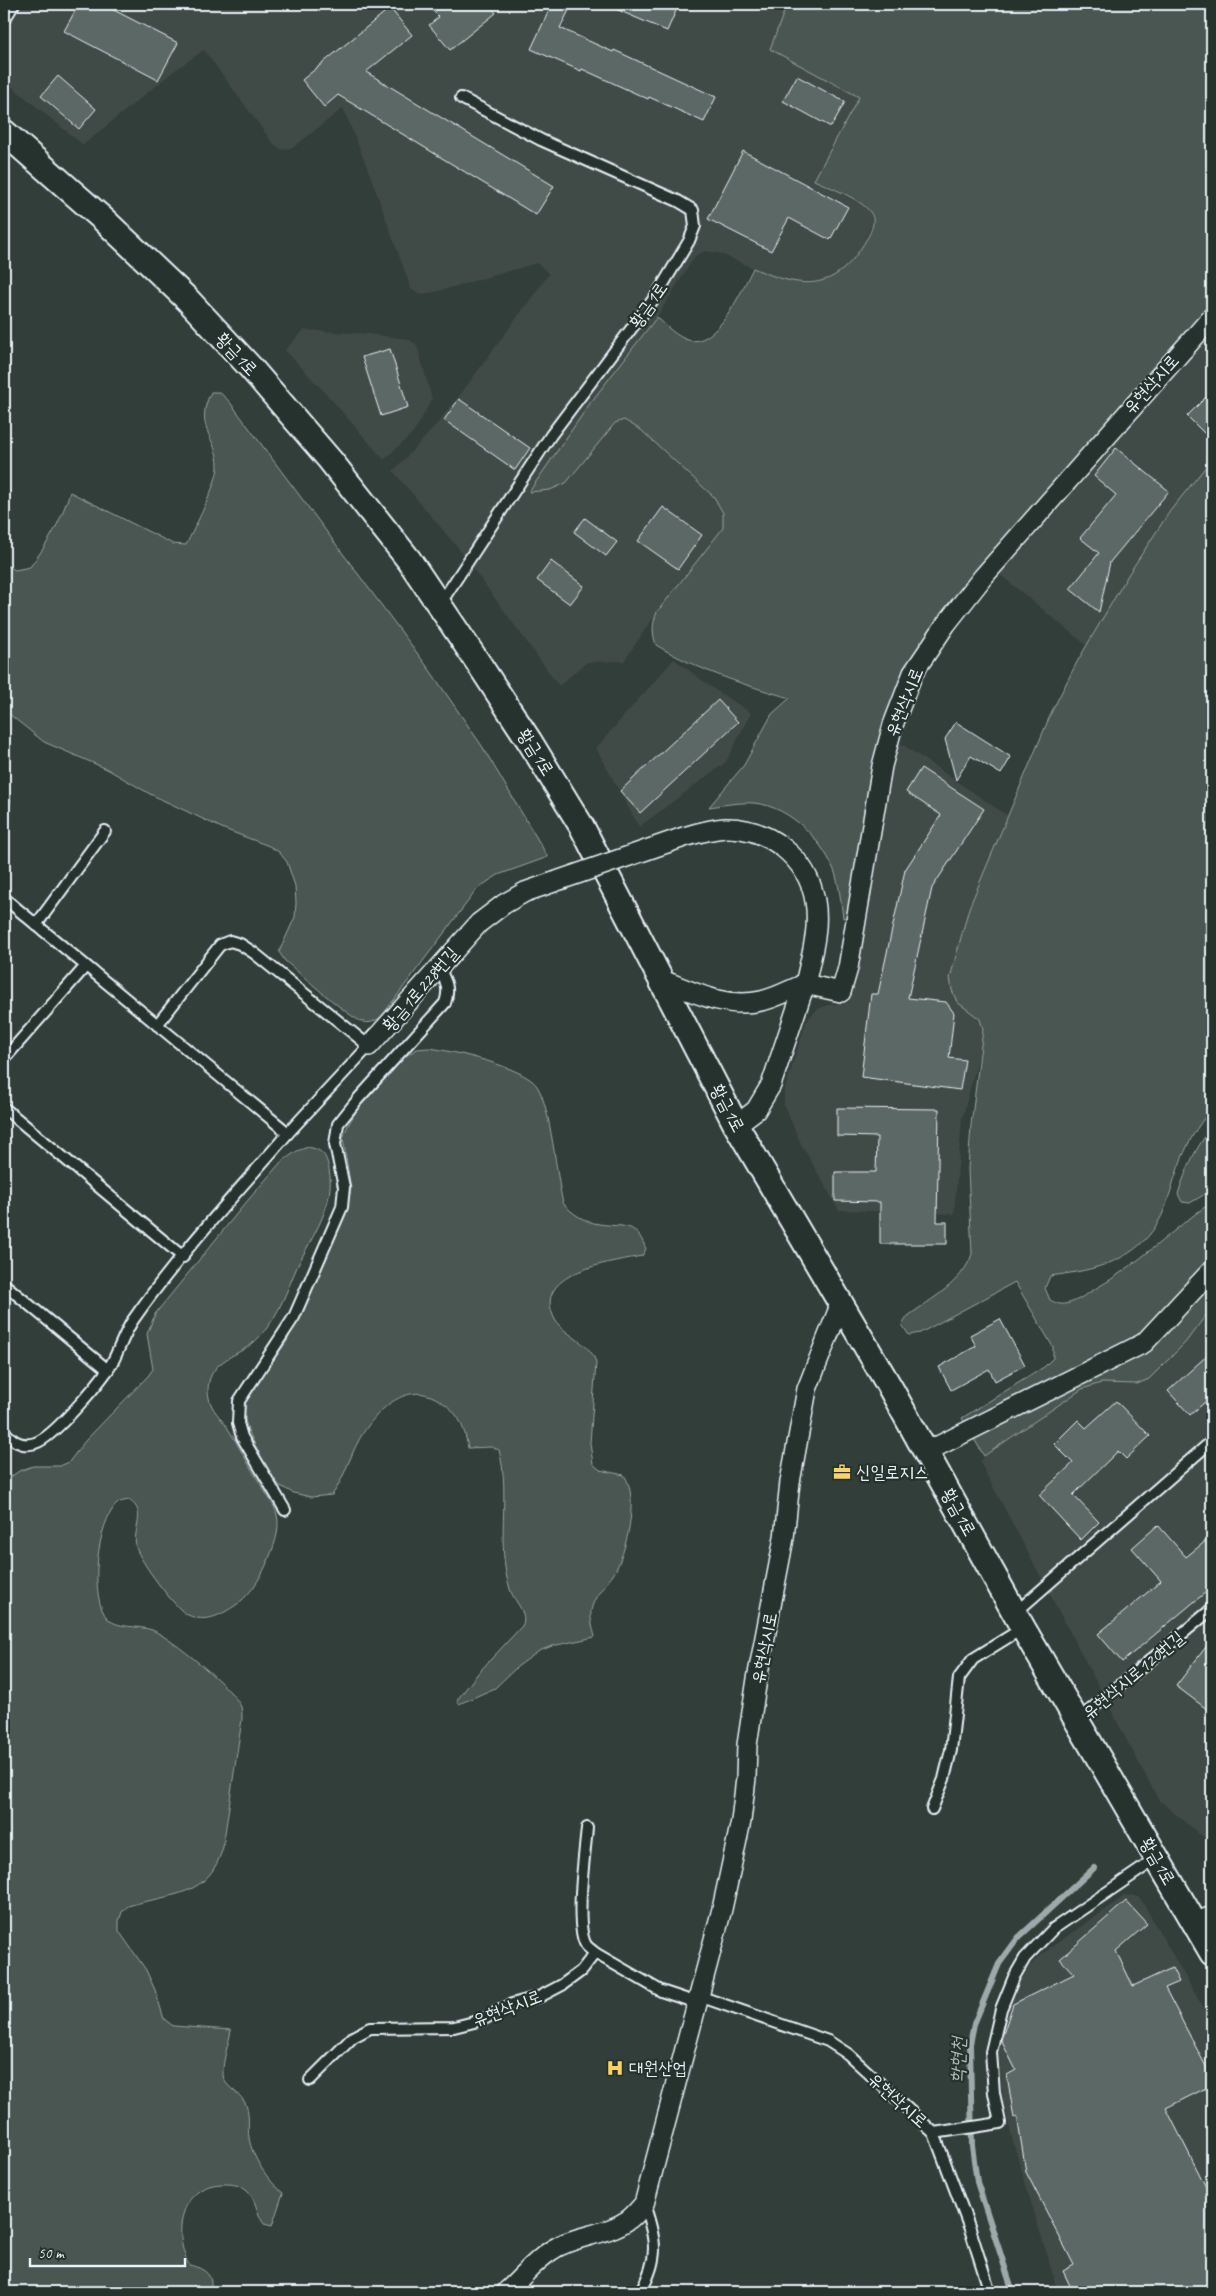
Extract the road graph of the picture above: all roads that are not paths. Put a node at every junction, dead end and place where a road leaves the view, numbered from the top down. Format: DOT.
graph roads {
  1 [pos="14,4"];
  2 [pos="4,20"];
  3 [pos="461,98"];
  4 [pos="4,132"];
  5 [pos="1212,317"];
  6 [pos="439,605"];
  7 [pos="105,832"];
  8 [pos="4,898"];
  9 [pos="36,925"];
  10 [pos="85,967"];
  11 [pos="439,968"];
  12 [pos="660,979"];
  13 [pos="805,984"];
  14 [pos="157,1025"];
  15 [pos="369,1046"];
  16 [pos="4,1059"];
  17 [pos="4,1108"];
  18 [pos="736,1125"];
  19 [pos="288,1133"];
  20 [pos="183,1257"];
  21 [pos="1212,1270"];
  22 [pos="4,1284"];
  23 [pos="841,1303"];
  24 [pos="108,1370"];
  25 [pos="4,1431"];
  26 [pos="1212,1441"];
  27 [pos="926,1452"];
  28 [pos="285,1510"];
  29 [pos="1212,1609"];
  30 [pos="1019,1621"];
  31 [pos="1077,1721"];
  32 [pos="932,1809"];
  33 [pos="587,1828"];
  34 [pos="1156,1859"];
  35 [pos="1203,1920"];
  36 [pos="595,1953"];
  37 [pos="1212,1953"];
  38 [pos="698,2000"];
  39 [pos="310,2080"];
  40 [pos="934,2133"];
  41 [pos="644,2204"];
  42 [pos="506,2292"];
  43 [pos="640,2292"];
  44 [pos="990,2292"];
  1 -- 2 [label="lane"];
  3 -- 6 [label="lane, 황금1로"];
  4 -- 6 [label="street, 황금1로"];
  5 -- 13 [label="street, 유현삭시로"];
  6 -- 12 [label="street, 황금1로"];
  7 -- 9 [label="lane"];
  8 -- 9 [label="lane"];
  9 -- 10 [label="lane"];
  10 -- 14 [label="lane"];
  10 -- 16 [label="lane"];
  11 -- 13 [label="street, 황금1로228번길, bridge"];
  11 -- 15 [label="street, 황금1로228번길"];
  11 -- 28 [label="lane"];
  12 -- 13 [label="street"];
  12 -- 18 [label="street, 황금1로"];
  13 -- 18 [label="street"];
  14 -- 15 [label="lane"];
  14 -- 19 [label="lane"];
  15 -- 19 [label="lane, 황금1로228번길"];
  17 -- 20 [label="lane"];
  18 -- 23 [label="street, 황금1로"];
  19 -- 20 [label="lane, 황금1로228번길"];
  20 -- 24 [label="lane, 황금1로228번길"];
  21 -- 27 [label="street"];
  22 -- 24 [label="lane"];
  23 -- 27 [label="street, 황금1로"];
  23 -- 38 [label="street, 유현삭시로"];
  24 -- 25 [label="lane, 황금1로228번길"];
  26 -- 30 [label="lane"];
  27 -- 30 [label="street, 황금1로"];
  29 -- 31 [label="lane, 유현삭시로120번길"];
  30 -- 31 [label="street, 황금1로"];
  30 -- 32 [label="lane"];
  31 -- 34 [label="street, 황금1로"];
  33 -- 36 [label="lane"];
  34 -- 35 [label="street, 황금1로"];
  34 -- 40 [label="lane"];
  35 -- 37 [label="street, 황금1로"];
  36 -- 38 [label="lane, 유현삭시로"];
  36 -- 39 [label="lane, 유현삭시로"];
  38 -- 40 [label="lane, 유현삭시로"];
  38 -- 41 [label="street, 유현삭시로"];
  40 -- 44 [label="lane"];
  41 -- 42 [label="street"];
  41 -- 43 [label="lane"];
}
